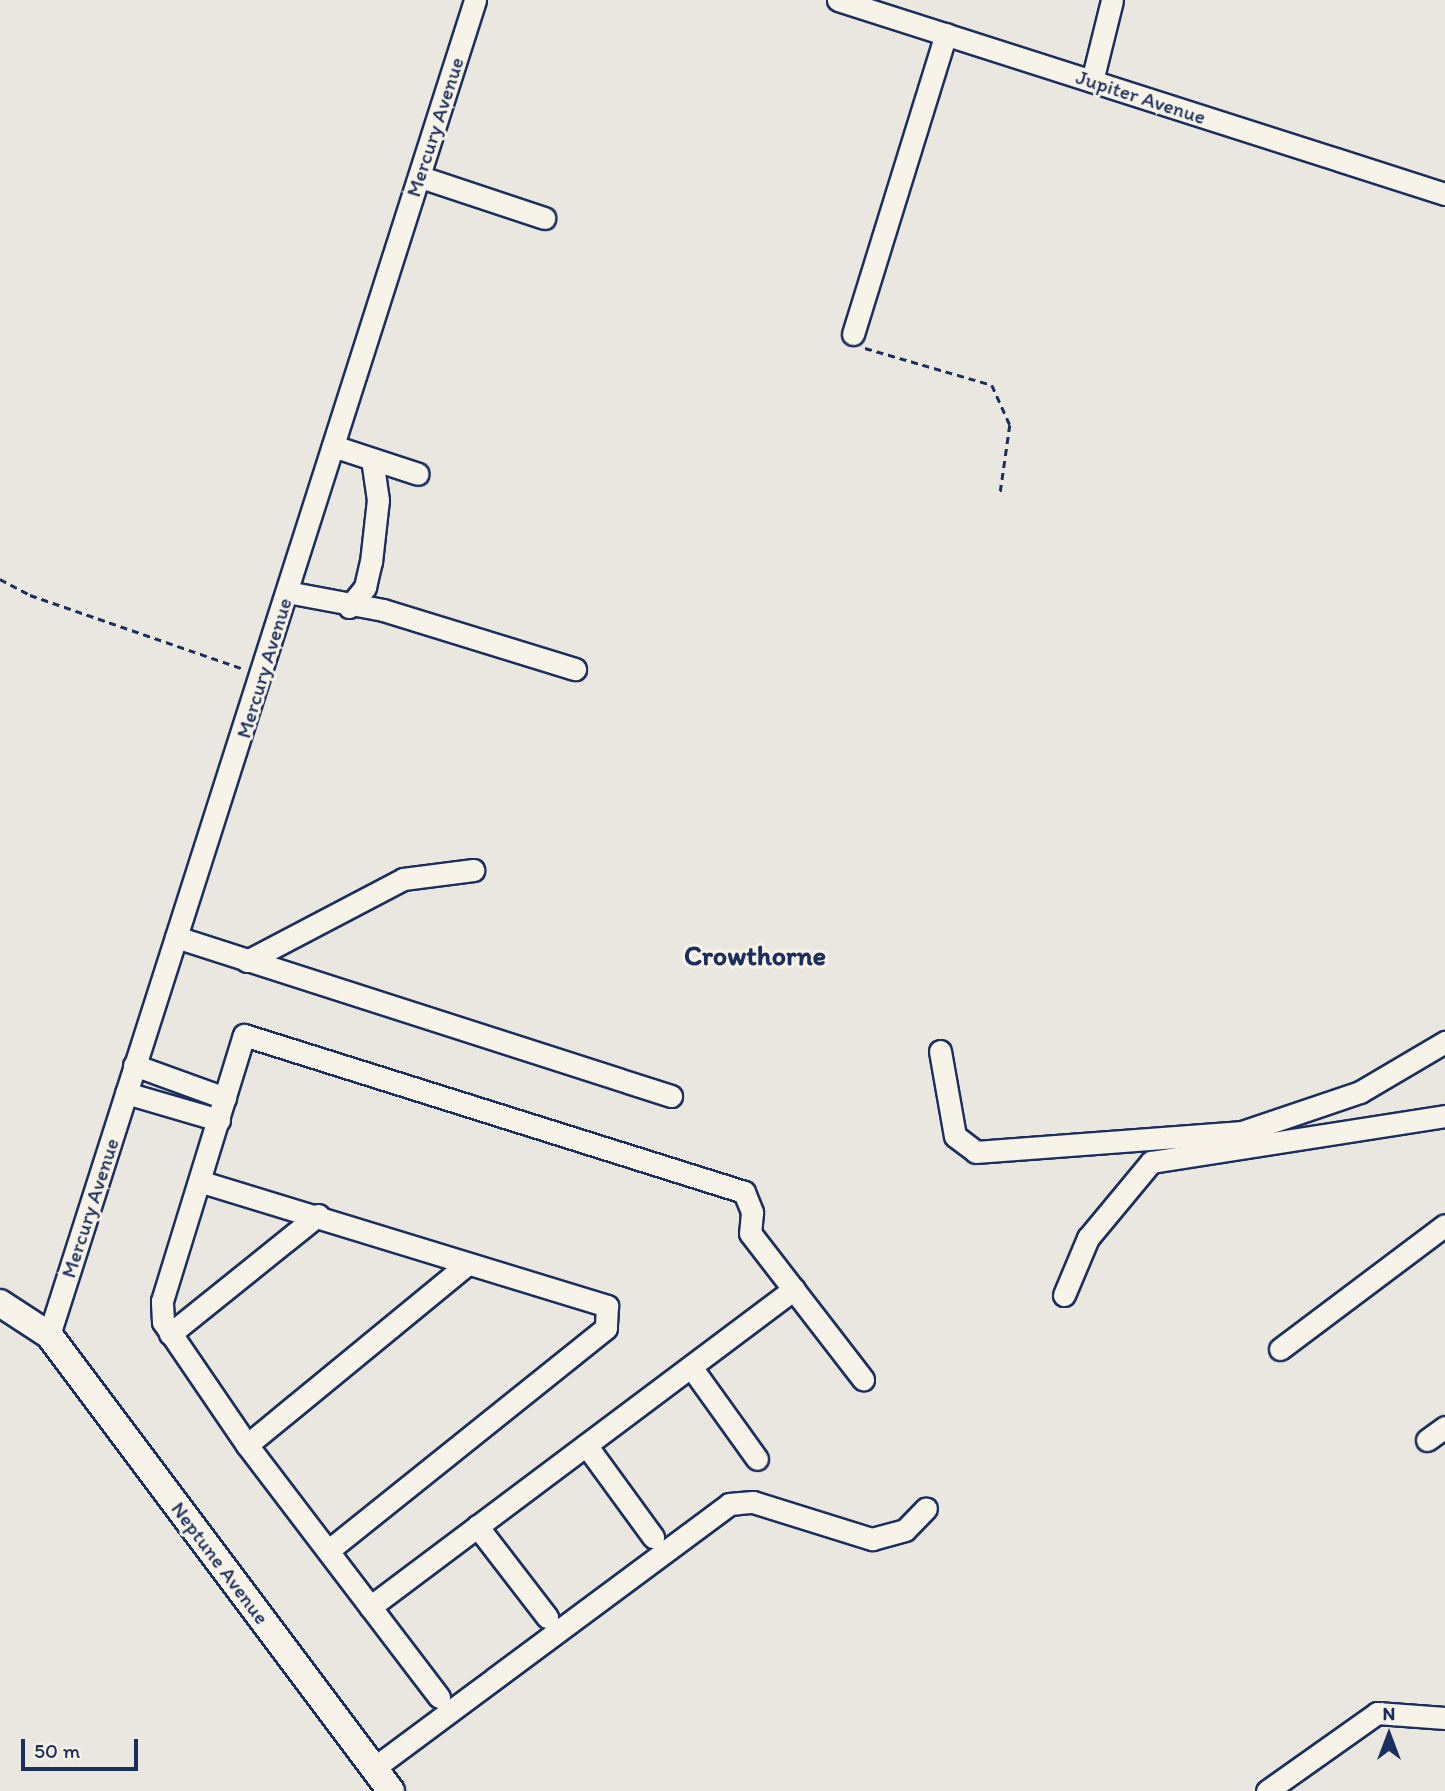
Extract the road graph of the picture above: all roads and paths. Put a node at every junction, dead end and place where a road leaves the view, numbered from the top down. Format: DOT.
graph roads {
  1 [pos="475,0"];
  2 [pos="841,0"];
  3 [pos="1112,0"];
  4 [pos="946,34"];
  5 [pos="1092,81"];
  6 [pos="421,177"];
  7 [pos="1445,194"];
  8 [pos="544,218"];
  9 [pos="852,334"];
  10 [pos="333,446"];
  11 [pos="372,458"];
  12 [pos="418,474"];
  13 [pos="1000,495"];
  14 [pos="367,577"];
  15 [pos="0,579"];
  16 [pos="288,592"];
  17 [pos="349,607"];
  18 [pos="383,610"];
  19 [pos="575,669"];
  20 [pos="260,674"];
  21 [pos="473,870"];
  22 [pos="176,937"];
  23 [pos="247,961"];
  24 [pos="1445,1042"];
  25 [pos="940,1051"];
  26 [pos="143,1068"];
  27 [pos="136,1095"];
  28 [pos="671,1096"];
  29 [pos="225,1098"];
  30 [pos="1445,1116"];
  31 [pos="219,1120"];
  32 [pos="202,1181"];
  33 [pos="318,1215"];
  34 [pos="1445,1225"];
  35 [pos="467,1264"];
  36 [pos="794,1289"];
  37 [pos="1064,1295"];
  38 [pos="0,1303"];
  39 [pos="50,1335"];
  40 [pos="170,1335"];
  41 [pos="1280,1349"];
  42 [pos="691,1367"];
  43 [pos="863,1379"];
  44 [pos="1445,1427"];
  45 [pos="1426,1440"];
  46 [pos="247,1444"];
  47 [pos="586,1445"];
  48 [pos="757,1459"];
  49 [pos="926,1508"];
  50 [pos="477,1527"];
  51 [pos="653,1537"];
  52 [pos="328,1551"];
  53 [pos="370,1607"];
  54 [pos="547,1617"];
  55 [pos="439,1697"];
  56 [pos="1445,1718"];
  57 [pos="374,1768"];
  58 [pos="391,1791"];
  59 [pos="1267,1791"];
  1 -- 6 [label="street, Mercury Avenue"];
  2 -- 4 [label="street, Jupiter Avenue"];
  3 -- 5 [label="street"];
  4 -- 5 [label="street, Jupiter Avenue"];
  4 -- 9 [label="street"];
  5 -- 7 [label="street, Jupiter Avenue"];
  6 -- 8 [label="street"];
  6 -- 10 [label="street, Mercury Avenue"];
  9 -- 13 [label="path"];
  10 -- 11 [label="street"];
  10 -- 16 [label="street, Mercury Avenue"];
  11 -- 12 [label="street"];
  11 -- 14 [label="street"];
  14 -- 17 [label="street"];
  14 -- 18 [label="street"];
  15 -- 20 [label="path"];
  16 -- 17 [label="street"];
  16 -- 20 [label="street, Mercury Avenue"];
  17 -- 18 [label="street"];
  18 -- 19 [label="street"];
  20 -- 22 [label="street, Mercury Avenue"];
  21 -- 23 [label="street"];
  22 -- 23 [label="street"];
  22 -- 26 [label="street, Mercury Avenue"];
  23 -- 28 [label="street"];
  24 -- 25 [label="street"];
  26 -- 27 [label="street, Mercury Avenue"];
  26 -- 29 [label="street"];
  27 -- 31 [label="street"];
  27 -- 39 [label="street, Mercury Avenue"];
  29 -- 31 [label="street"];
  29 -- 36 [label="street"];
  30 -- 37 [label="street"];
  31 -- 32 [label="street"];
  32 -- 33 [label="street"];
  32 -- 40 [label="street"];
  33 -- 35 [label="street"];
  33 -- 40 [label="street"];
  34 -- 41 [label="street"];
  35 -- 46 [label="street"];
  35 -- 52 [label="street"];
  36 -- 42 [label="street"];
  36 -- 43 [label="street"];
  38 -- 39 [label="main road"];
  39 -- 57 [label="main road, Neptune Avenue"];
  40 -- 46 [label="street"];
  42 -- 47 [label="street"];
  42 -- 48 [label="street"];
  44 -- 45 [label="street"];
  46 -- 52 [label="street"];
  47 -- 50 [label="street"];
  47 -- 51 [label="street"];
  49 -- 57 [label="street"];
  50 -- 53 [label="street"];
  50 -- 54 [label="street"];
  52 -- 53 [label="street"];
  53 -- 55 [label="street"];
  56 -- 59 [label="street"];
  57 -- 58 [label="main road, Neptune Avenue"];
}
